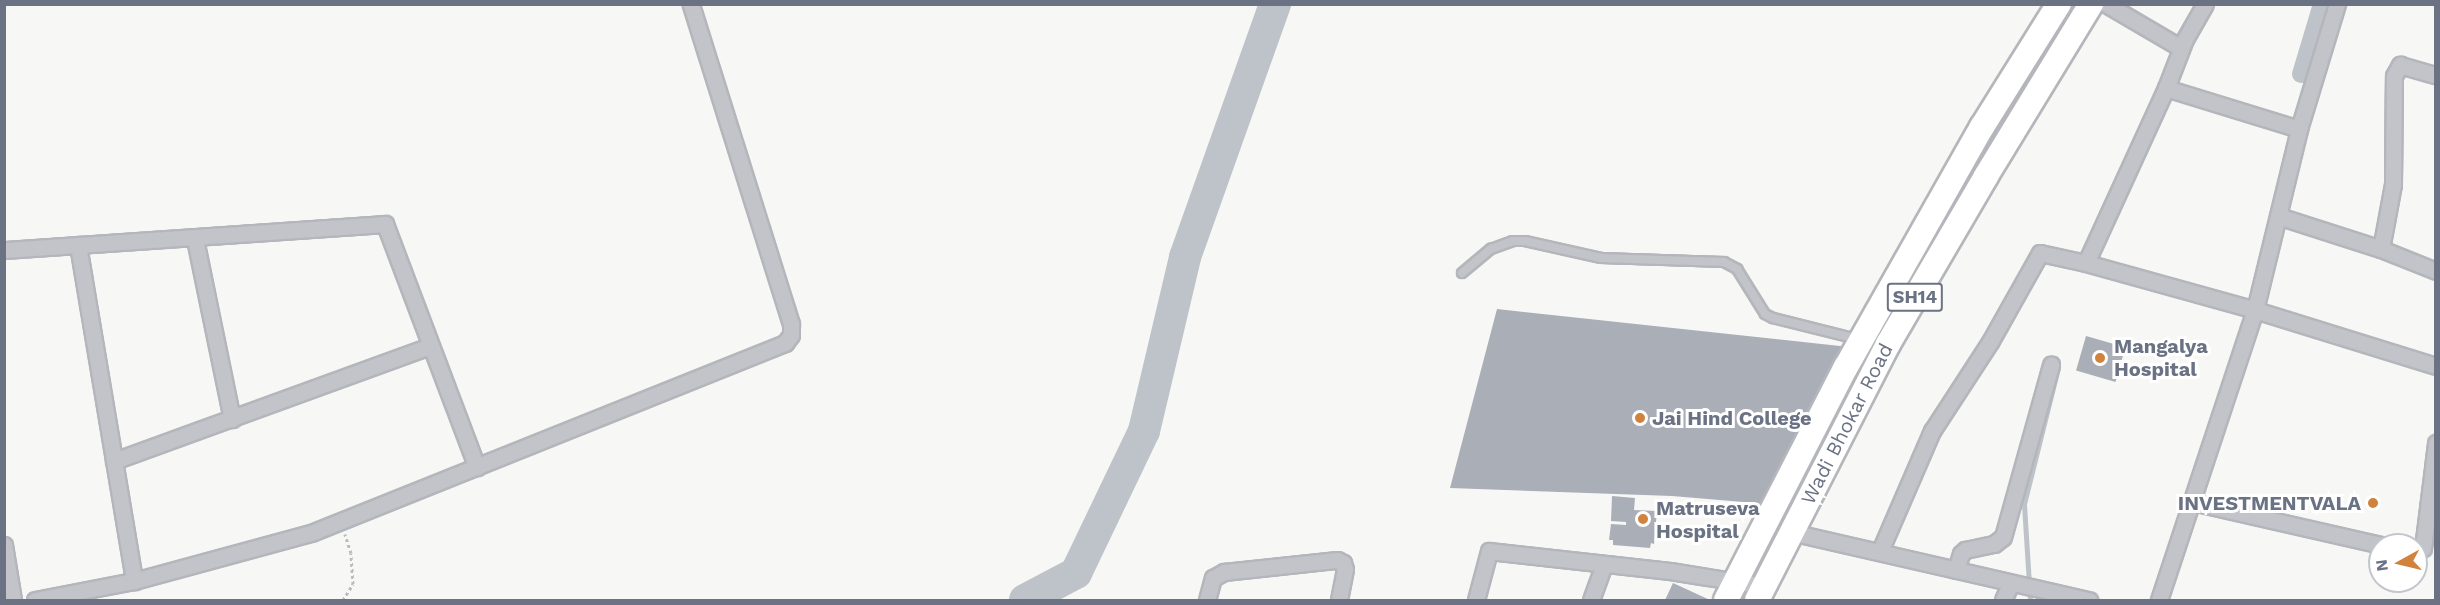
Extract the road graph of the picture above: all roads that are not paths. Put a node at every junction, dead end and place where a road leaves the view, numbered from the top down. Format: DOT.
graph roads {
  1 [pos="691,4"];
  2 [pos="2059,4"];
  3 [pos="2091,4"];
  4 [pos="2106,4"];
  5 [pos="2205,4"];
  6 [pos="2337,4"];
  7 [pos="2181,48"];
  8 [pos="2436,75"];
  9 [pos="2166,88"];
  10 [pos="1982,127"];
  11 [pos="2299,129"];
  12 [pos="2006,143"];
  13 [pos="2278,216"];
  14 [pos="195,239"];
  15 [pos="78,246"];
  16 [pos="2381,249"];
  17 [pos="4,250"];
  18 [pos="2086,263"];
  19 [pos="2436,271"];
  20 [pos="1462,273"];
  21 [pos="2255,310"];
  22 [pos="1862,340"];
  23 [pos="430,346"];
  24 [pos="2051,365"];
  25 [pos="2436,366"];
  26 [pos="232,419"];
  27 [pos="2436,443"];
  28 [pos="114,461"];
  29 [pos="477,467"];
  30 [pos="2432,491"];
  31 [pos="2192,502"];
  32 [pos="1791,532"];
  33 [pos="2425,533"];
  34 [pos="2368,542"];
  35 [pos="4,546"];
  36 [pos="1880,551"];
  37 [pos="1604,564"];
  38 [pos="1956,570"];
  39 [pos="134,582"];
  40 [pos="2015,584"];
  41 [pos="1731,591"];
  42 [pos="1761,593"];
  43 [pos="14,600"];
  44 [pos="35,600"];
  45 [pos="1207,600"];
  46 [pos="1340,600"];
  47 [pos="1476,600"];
  48 [pos="1590,600"];
  49 [pos="2003,600"];
  50 [pos="2089,600"];
  51 [pos="2159,600"];
  1 -- 29 [label="street"];
  2 -- 10 [label="main road, Wadi Bhokar Road / SH14"];
  3 -- 12 [label="main road, Wadi Bhokar Road / SH14"];
  4 -- 7 [label="street"];
  5 -- 7 [label="street"];
  6 -- 11 [label="street"];
  7 -- 9 [label="street"];
  8 -- 16 [label="street"];
  9 -- 11 [label="street"];
  9 -- 18 [label="street"];
  10 -- 12 [label="main road"];
  10 -- 22 [label="main road, Wadi Bhokar Road / SH14"];
  11 -- 13 [label="street"];
  12 -- 32 [label="main road, Wadi Bhokar Road / SH14"];
  13 -- 16 [label="street"];
  13 -- 21 [label="street"];
  14 -- 15 [label="street"];
  14 -- 23 [label="street"];
  14 -- 26 [label="street"];
  15 -- 17 [label="street"];
  15 -- 28 [label="street"];
  16 -- 19 [label="street"];
  18 -- 21 [label="street"];
  18 -- 36 [label="street"];
  20 -- 22 [label="lane"];
  21 -- 25 [label="street"];
  21 -- 31 [label="street"];
  22 -- 41 [label="main road, Wadi Bhokar Road / SH14"];
  23 -- 26 [label="street"];
  23 -- 29 [label="street"];
  24 -- 38 [label="street"];
  26 -- 28 [label="street"];
  27 -- 30 [label="street"];
  28 -- 39 [label="street"];
  29 -- 39 [label="street"];
  30 -- 33 [label="street"];
  31 -- 34 [label="street"];
  31 -- 51 [label="street"];
  32 -- 36 [label="street"];
  32 -- 42 [label="main road, Wadi Bhokar Road / SH14"];
  35 -- 43 [label="street"];
  36 -- 38 [label="street"];
  37 -- 41 [label="street"];
  37 -- 47 [label="street"];
  37 -- 48 [label="street"];
  38 -- 40 [label="street"];
  39 -- 44 [label="street"];
  40 -- 49 [label="street"];
  40 -- 50 [label="street"];
  41 -- 42 [label="street"];
  45 -- 46 [label="street"];
}
